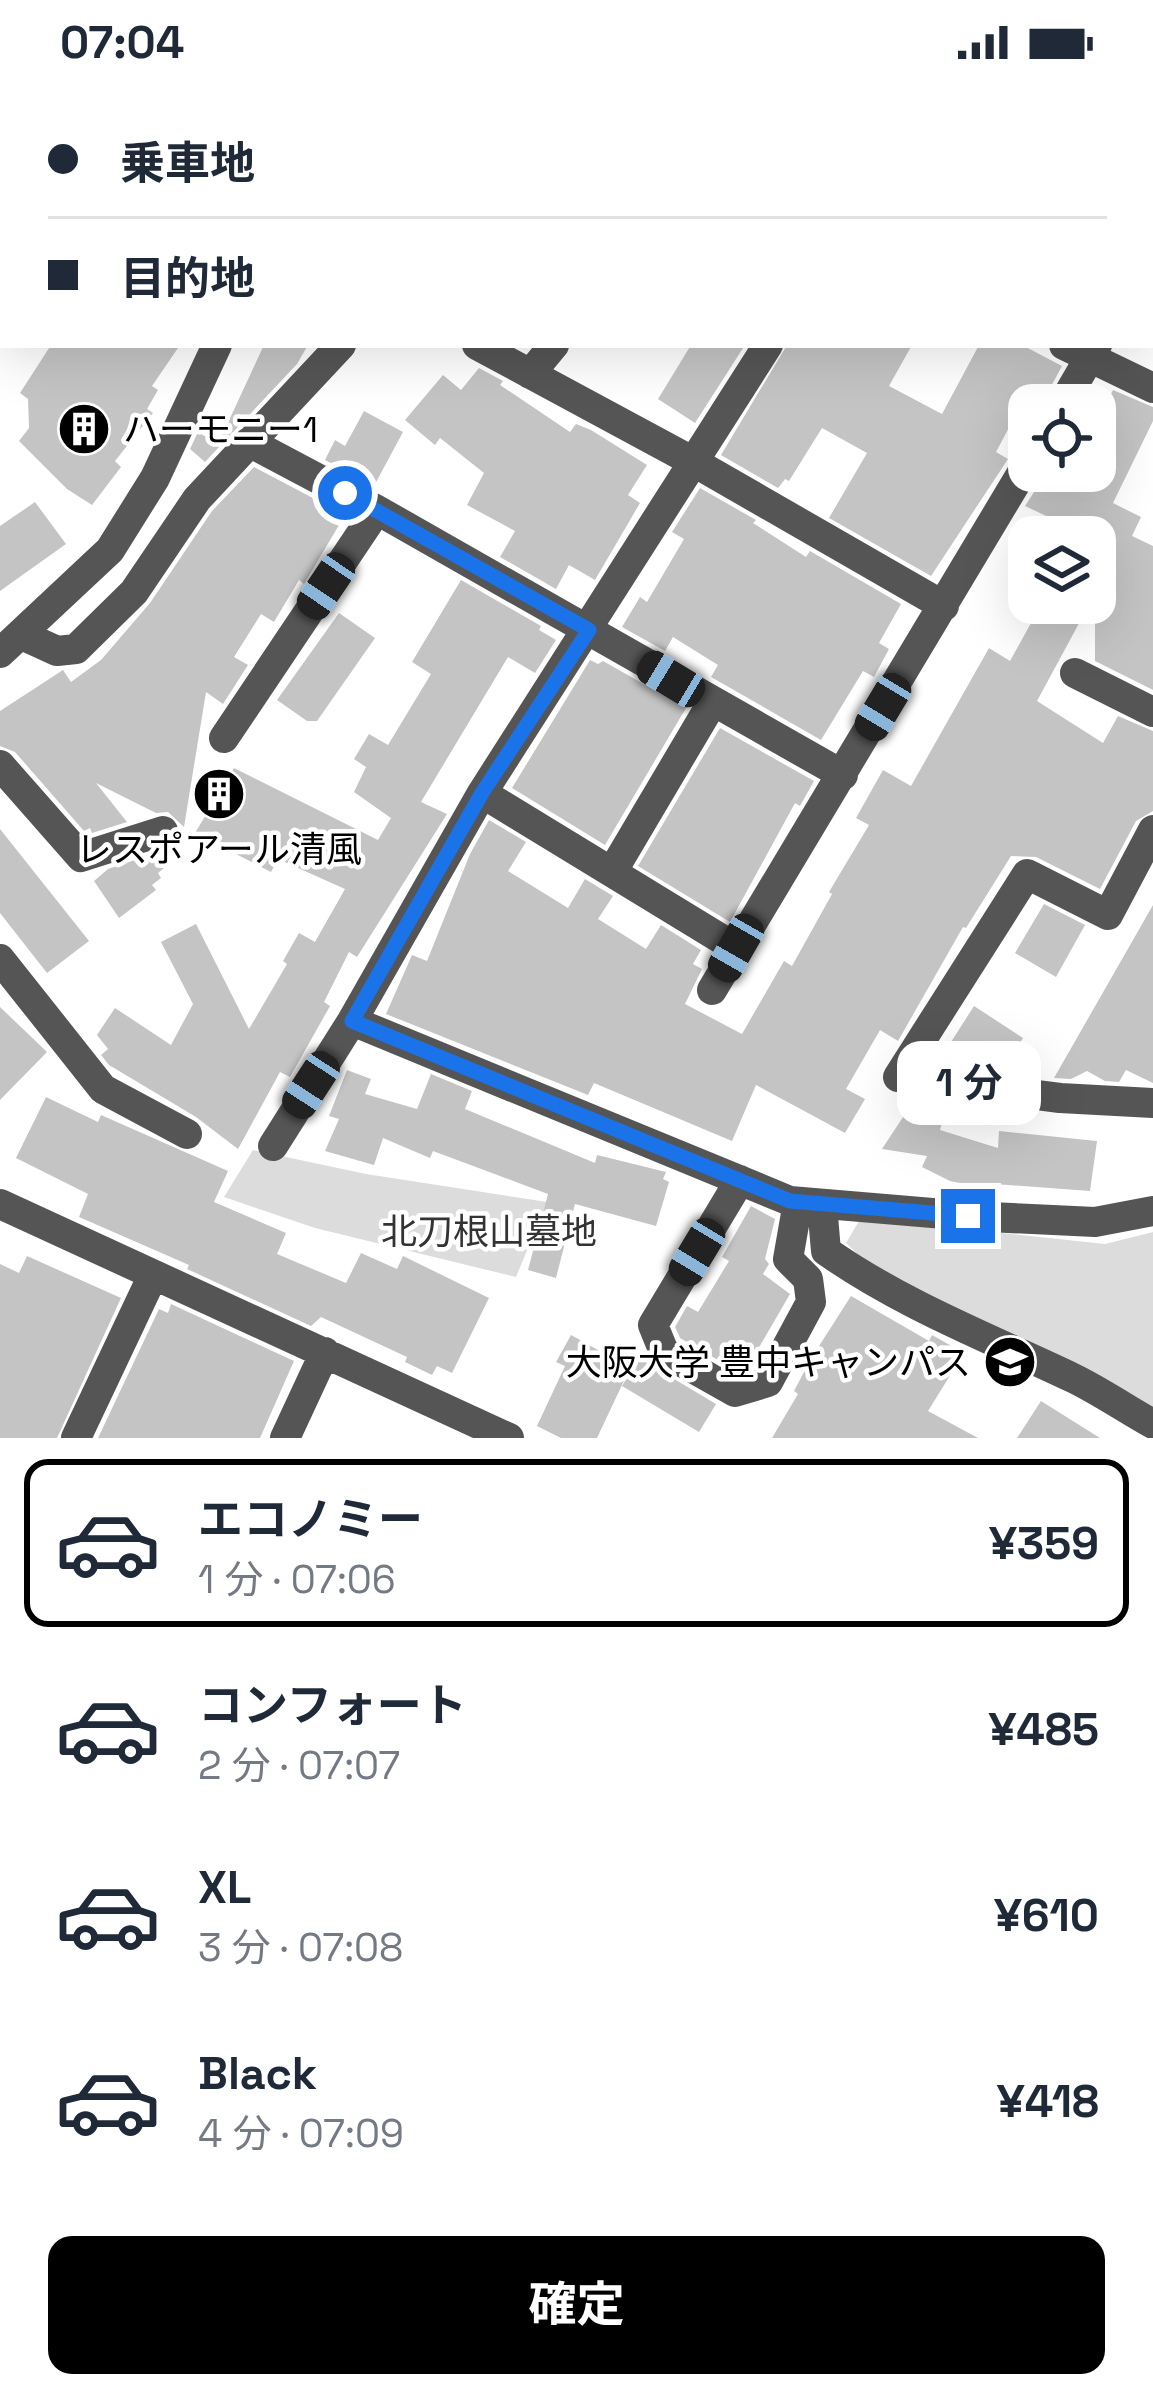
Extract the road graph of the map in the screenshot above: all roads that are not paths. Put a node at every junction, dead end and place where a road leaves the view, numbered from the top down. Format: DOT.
graph roads {
  1 [pos="216,348"];
  2 [pos="338,348"];
  3 [pos="482,348"];
  4 [pos="552,348"];
  5 [pos="766,348"];
  6 [pos="1084,349"];
  7 [pos="530,374"];
  8 [pos="1070,384"];
  9 [pos="1153,388"];
  10 [pos="250,442"];
  11 [pos="692,461"];
  12 [pos="1011,492"];
  13 [pos="377,510"];
  14 [pos="944,606"];
  15 [pos="589,630"];
  16 [pos="11,644"];
  17 [pos="1075,673"];
  18 [pos="712,703"];
  19 [pos="1153,712"];
  20 [pos="224,738"];
  21 [pos="0,765"];
  22 [pos="843,775"];
  23 [pos="482,793"];
  24 [pos="1153,830"];
  25 [pos="163,831"];
  26 [pos="612,872"];
  27 [pos="736,948"];
  28 [pos="0,959"];
  29 [pos="712,990"];
  30 [pos="352,1021"];
  31 [pos="1153,1103"];
  32 [pos="187,1134"];
  33 [pos="273,1146"];
  34 [pos="740,1180"];
  35 [pos="810,1203"];
  36 [pos="0,1204"];
  37 [pos="1153,1210"];
  38 [pos="153,1275"];
  39 [pos="325,1352"];
  40 [pos="1153,1424"];
  41 [pos="498,1436"];
  42 [pos="76,1438"];
  43 [pos="285,1438"];
  1 -- 16 [label="street"];
  2 -- 10 [label="street"];
  3 -- 7 [label="street"];
  4 -- 7 [label="street"];
  5 -- 11 [label="street"];
  6 -- 8 [label="street"];
  6 -- 9 [label="street"];
  7 -- 11 [label="street"];
  10 -- 13 [label="street"];
  10 -- 16 [label="street"];
  11 -- 14 [label="street"];
  11 -- 15 [label="street"];
  12 -- 14 [label="street"];
  13 -- 15 [label="street"];
  13 -- 20 [label="street"];
  14 -- 22 [label="street"];
  15 -- 18 [label="street"];
  15 -- 23 [label="street"];
  17 -- 19 [label="street"];
  18 -- 22 [label="street"];
  18 -- 26 [label="street"];
  21 -- 25 [label="street"];
  22 -- 27 [label="street"];
  23 -- 26 [label="street"];
  23 -- 30 [label="street"];
  24 -- 31 [label="street"];
  26 -- 27 [label="street"];
  27 -- 29 [label="street"];
  28 -- 32 [label="street"];
  30 -- 33 [label="street"];
  30 -- 34 [label="street"];
  34 -- 35 [label="street"];
  34 -- 35 [label="street"];
  35 -- 37 [label="street"];
  35 -- 40 [label="street"];
  36 -- 38 [label="street"];
  38 -- 39 [label="street"];
  38 -- 42 [label="street"];
  39 -- 41 [label="street"];
  39 -- 43 [label="street"];
}
